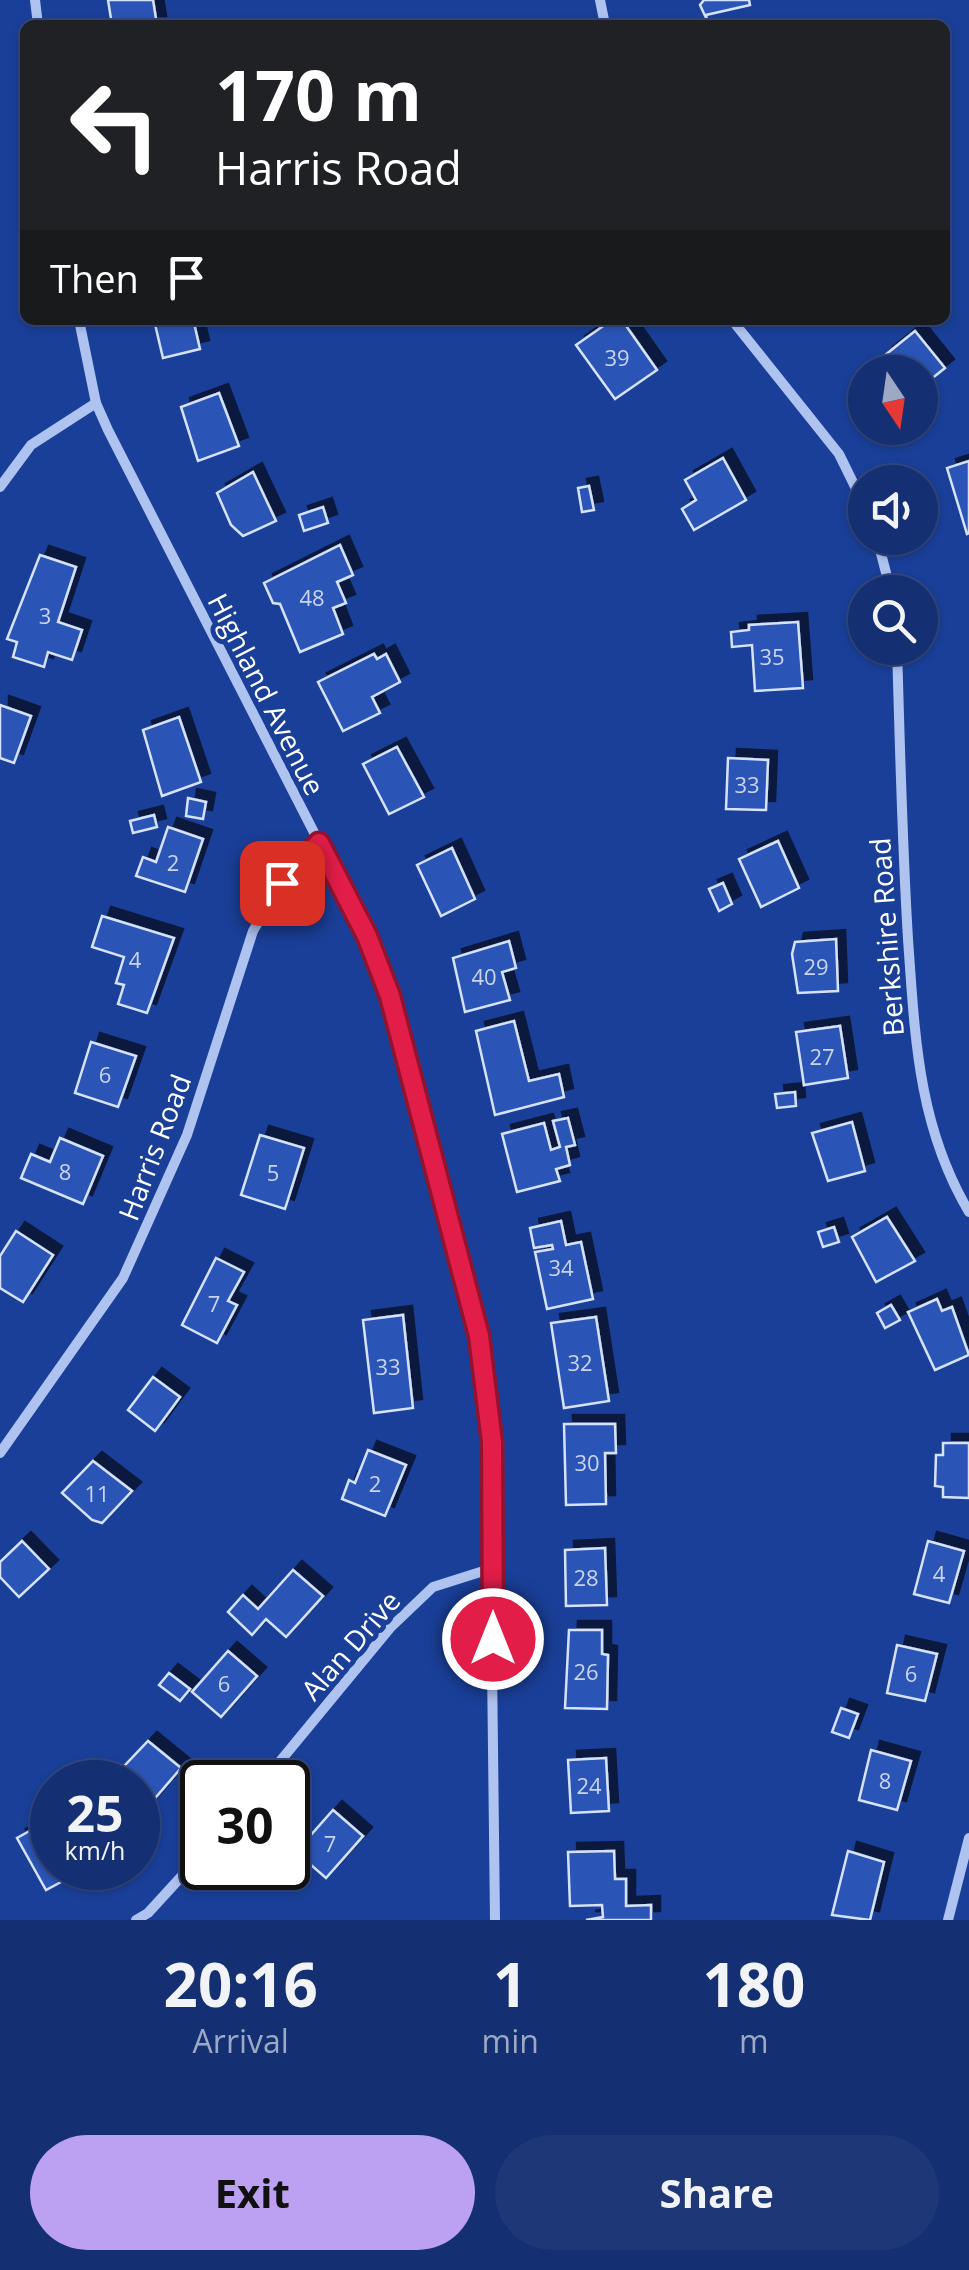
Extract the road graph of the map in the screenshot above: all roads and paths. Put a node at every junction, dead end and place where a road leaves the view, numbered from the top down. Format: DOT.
graph roads {
  1 [pos="80,325"];
  2 [pos="736,325"];
  3 [pos="96,403"];
  4 [pos="848,471"];
  5 [pos="0,487"];
  6 [pos="898,665"];
  7 [pos="319,843"];
  8 [pos="969,1212"];
  9 [pos="0,1454"];
  10 [pos="492,1568"];
  11 [pos="281,1760"];
  12 [pos="969,1838"];
  13 [pos="180,1878"];
  14 [pos="136,1920"];
  15 [pos="495,1920"];
  16 [pos="948,1920"];
  1 -- 3 [label="street, Highland Avenue"];
  2 -- 4 [label="street"];
  3 -- 5 [label="street"];
  3 -- 7 [label="street, Highland Avenue"];
  6 -- 8 [label="street, Berkshire Road"];
  7 -- 9 [label="street, Harris Road"];
  7 -- 10 [label="street, Highland Avenue"];
  10 -- 11 [label="street, Alan Drive"];
  10 -- 15 [label="street, Highland Avenue"];
  12 -- 16 [label="street"];
  13 -- 14 [label="street"];
}
